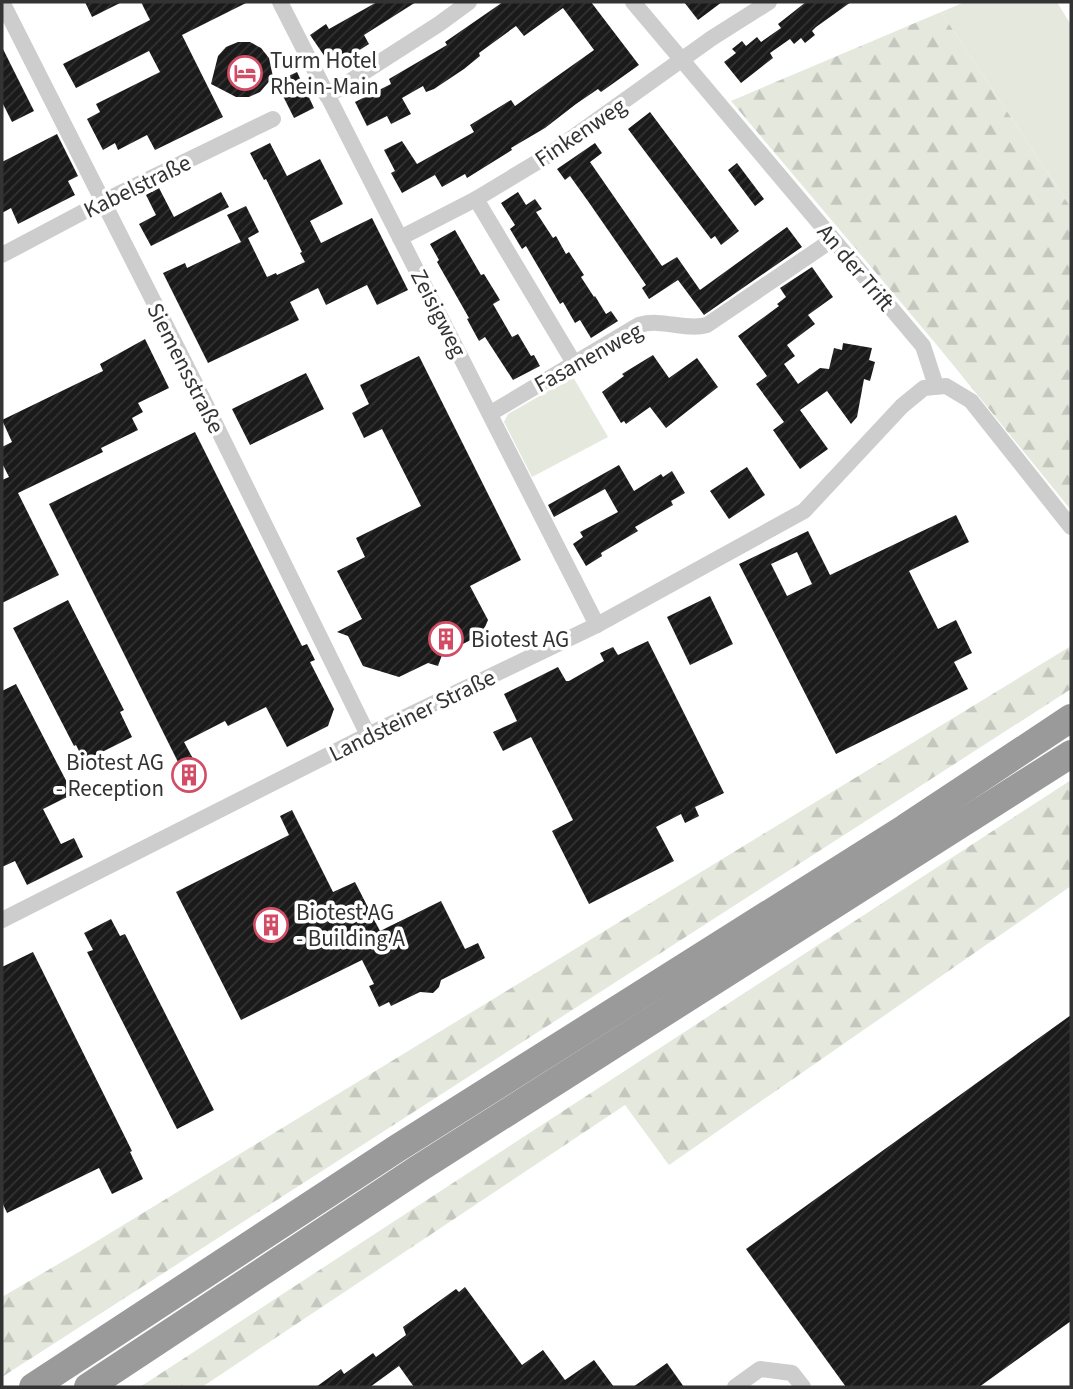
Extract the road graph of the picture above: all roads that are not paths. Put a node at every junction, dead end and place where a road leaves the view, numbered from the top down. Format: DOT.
graph roads {
  1 [pos="2,2"];
  2 [pos="280,2"];
  3 [pos="470,2"];
  4 [pos="633,2"];
  5 [pos="769,2"];
  6 [pos="682,59"];
  7 [pos="327,96"];
  8 [pos="273,119"];
  9 [pos="476,199"];
  10 [pos="102,202"];
  11 [pos="400,238"];
  12 [pos="832,240"];
  13 [pos="2,255"];
  14 [pos="574,363"];
  15 [pos="936,386"];
  16 [pos="491,412"];
  17 [pos="1071,527"];
  18 [pos="597,625"];
  19 [pos="1071,718"];
  20 [pos="368,735"];
  21 [pos="1071,754"];
  22 [pos="2,920"];
  23 [pos="33,1387"];
  24 [pos="88,1387"];
  25 [pos="735,1387"];
  26 [pos="803,1387"];
  1 -- 10 [label="street, Siemensstraße"];
  2 -- 7 [label="street, Zeisigweg"];
  3 -- 7 [label="street"];
  4 -- 6 [label="street, An der Trift"];
  5 -- 6 [label="street, Finkenweg"];
  6 -- 9 [label="street, Finkenweg"];
  6 -- 12 [label="street, An der Trift"];
  7 -- 11 [label="street, Zeisigweg"];
  8 -- 10 [label="street, Kabelstraße"];
  9 -- 11 [label="street, Finkenweg"];
  9 -- 14 [label="street"];
  10 -- 13 [label="street, Kabelstraße"];
  10 -- 20 [label="street, Siemensstraße"];
  11 -- 16 [label="street, Zeisigweg"];
  12 -- 14 [label="street, Fasanenweg"];
  12 -- 15 [label="street, An der Trift"];
  14 -- 16 [label="street, Fasanenweg"];
  15 -- 17 [label="street"];
  15 -- 18 [label="street, Landsteiner Straße"];
  16 -- 18 [label="street, Zeisigweg"];
  18 -- 20 [label="street, Landsteiner Straße"];
  19 -- 23 [label="highway"];
  20 -- 22 [label="street, Landsteiner Straße"];
  21 -- 24 [label="highway"];
  25 -- 26 [label="street"];
}
